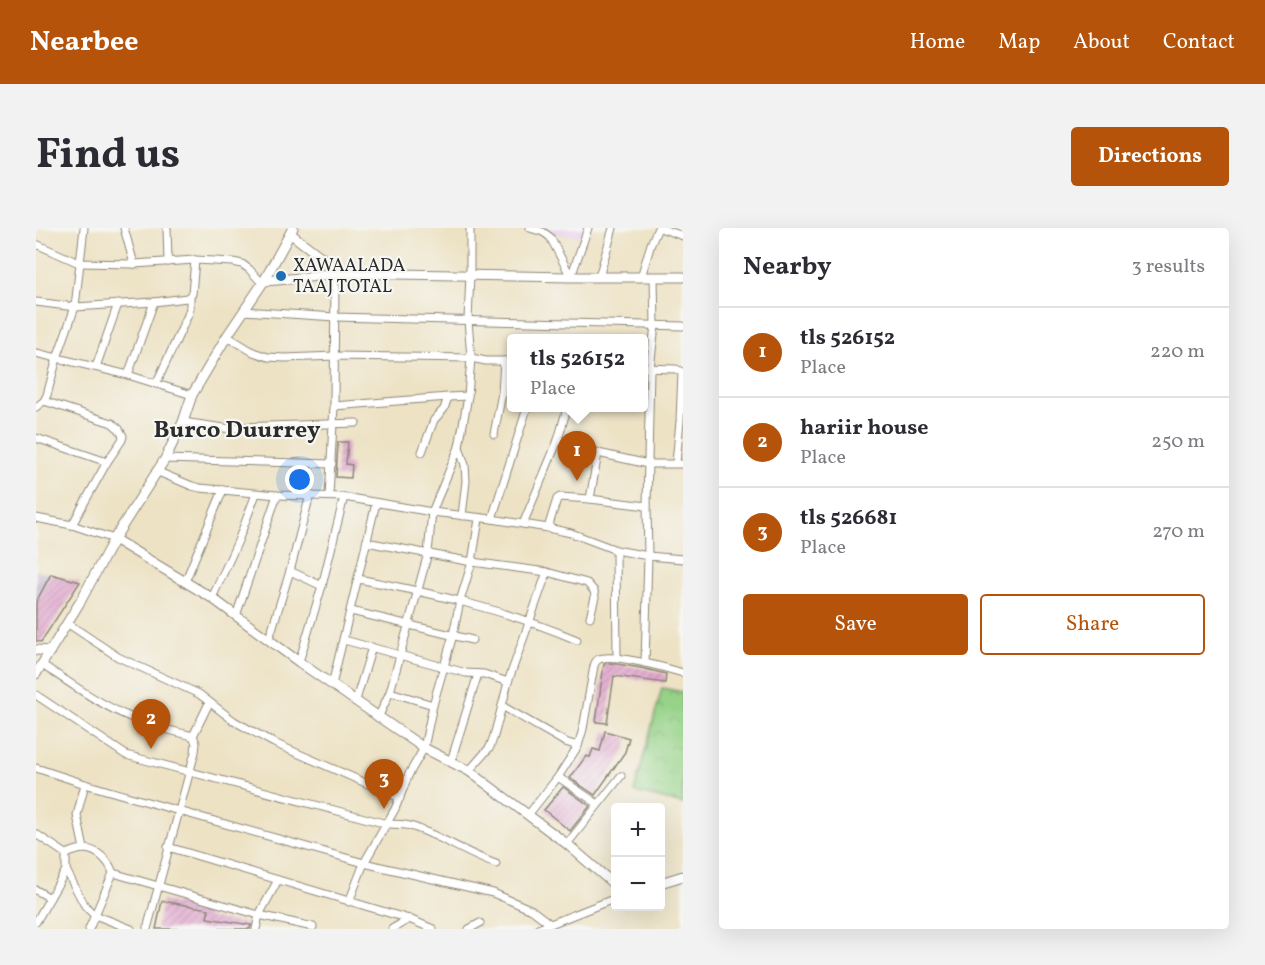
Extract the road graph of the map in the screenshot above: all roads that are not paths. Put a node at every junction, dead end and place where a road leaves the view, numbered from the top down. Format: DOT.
graph roads {
  1 [pos="84,228"];
  2 [pos="124,228"];
  3 [pos="167,228"];
  4 [pos="470,228"];
  5 [pos="530,228"];
  6 [pos="588,228"];
  7 [pos="614,228"];
  8 [pos="659,228"];
  9 [pos="292,231"];
  10 [pos="683,236"];
  11 [pos="36,244"];
  12 [pos="195,260"];
  13 [pos="168,262"];
  14 [pos="80,263"];
  15 [pos="135,264"];
  16 [pos="335,273"];
  17 [pos="470,275"];
  18 [pos="572,277"];
  19 [pos="599,277"];
  20 [pos="641,277"];
  21 [pos="654,277"];
  22 [pos="683,277"];
  23 [pos="263,282"];
  24 [pos="190,296"];
  25 [pos="36,302"];
  26 [pos="154,302"];
  27 [pos="118,304"];
  28 [pos="75,307"];
  29 [pos="244,311"];
  30 [pos="335,317"];
  31 [pos="468,320"];
  32 [pos="655,325"];
  33 [pos="683,326"];
  34 [pos="227,336"];
  35 [pos="36,353"];
  36 [pos="334,356"];
  37 [pos="57,358"];
  38 [pos="471,358"];
  39 [pos="648,358"];
  40 [pos="507,361"];
  41 [pos="96,367"];
  42 [pos="648,368"];
  43 [pos="128,375"];
  44 [pos="156,384"];
  45 [pos="192,395"];
  46 [pos="468,396"];
  47 [pos="448,397"];
  48 [pos="44,401"];
  49 [pos="334,406"];
  50 [pos="36,407"];
  51 [pos="526,412"];
  52 [pos="566,412"];
  53 [pos="647,412"];
  54 [pos="183,422"];
  55 [pos="333,423"];
  56 [pos="356,423"];
  57 [pos="494,434"];
  58 [pos="36,438"];
  59 [pos="558,440"];
  60 [pos="459,447"];
  61 [pos="422,452"];
  62 [pos="598,453"];
  63 [pos="165,459"];
  64 [pos="107,462"];
  65 [pos="332,464"];
  66 [pos="648,464"];
  67 [pos="679,464"];
  68 [pos="156,471"];
  69 [pos="223,490"];
  70 [pos="256,494"];
  71 [pos="277,495"];
  72 [pos="310,495"];
  73 [pos="329,496"];
  74 [pos="344,497"];
  75 [pos="590,499"];
  76 [pos="376,502"];
  77 [pos="647,506"];
  78 [pos="432,512"];
  79 [pos="462,516"];
  80 [pos="36,518"];
  81 [pos="479,519"];
  82 [pos="492,519"];
  83 [pos="522,524"];
  84 [pos="72,525"];
  85 [pos="548,528"];
  86 [pos="114,539"];
  87 [pos="366,542"];
  88 [pos="616,550"];
  89 [pos="428,553"];
  90 [pos="648,556"];
  91 [pos="683,559"];
  92 [pos="472,562"];
  93 [pos="290,571"];
  94 [pos="547,572"];
  95 [pos="358,579"];
  96 [pos="185,582"];
  97 [pos="322,586"];
  98 [pos="417,591"];
  99 [pos="212,598"];
  100 [pos="460,601"];
  101 [pos="351,611"];
  102 [pos="236,616"];
  103 [pos="590,617"];
  104 [pos="530,622"];
  105 [pos="67,623"];
  106 [pos="409,625"];
  107 [pos="453,635"];
  108 [pos="269,639"];
  109 [pos="344,640"];
  110 [pos="472,640"];
  111 [pos="577,640"];
  112 [pos="372,648"];
  113 [pos="36,650"];
  114 [pos="50,651"];
  115 [pos="401,655"];
  116 [pos="617,657"];
  117 [pos="299,662"];
  118 [pos="645,663"];
  119 [pos="41,664"];
  120 [pos="444,667"];
  121 [pos="683,673"];
  122 [pos="36,674"];
  123 [pos="478,674"];
  124 [pos="508,682"];
  125 [pos="332,685"];
  126 [pos="390,692"];
  127 [pos="36,696"];
  128 [pos="356,700"];
  129 [pos="209,703"];
  130 [pos="433,705"];
  131 [pos="502,706"];
  132 [pos="378,718"];
  133 [pos="193,736"];
  134 [pos="578,746"];
  135 [pos="424,748"];
  136 [pos="451,761"];
  137 [pos="36,768"];
  138 [pos="189,771"];
  139 [pos="469,771"];
  140 [pos="621,776"];
  141 [pos="558,777"];
  142 [pos="85,784"];
  143 [pos="400,798"];
  144 [pos="598,804"];
  145 [pos="179,811"];
  146 [pos="528,815"];
  147 [pos="387,824"];
  148 [pos="36,834"];
  149 [pos="567,844"];
  150 [pos="168,847"];
  151 [pos="84,849"];
  152 [pos="66,854"];
  153 [pos="364,862"];
  154 [pos="496,864"];
  155 [pos="66,870"];
  156 [pos="113,873"];
  157 [pos="683,876"];
  158 [pos="278,880"];
  159 [pos="665,881"];
  160 [pos="611,882"];
  161 [pos="158,886"];
  162 [pos="36,890"];
  163 [pos="50,898"];
  164 [pos="611,899"];
  165 [pos="350,902"];
  166 [pos="95,915"];
  167 [pos="259,915"];
  168 [pos="409,919"];
  169 [pos="36,922"];
  170 [pos="480,923"];
  171 [pos="549,923"];
  172 [pos="313,927"];
  173 [pos="89,929"];
  174 [pos="131,929"];
  175 [pos="147,929"];
  176 [pos="256,929"];
  177 [pos="392,929"];
  178 [pos="433,929"];
  179 [pos="469,929"];
  180 [pos="538,929"];
  1 -- 14 [label="street"];
  2 -- 15 [label="street"];
  3 -- 13 [label="street"];
  4 -- 17 [label="street"];
  5 -- 18 [label="street"];
  6 -- 18 [label="street"];
  7 -- 19 [label="street"];
  8 -- 10 [label="street"];
  8 -- 20 [label="street"];
  9 -- 16 [label="main road"];
  9 -- 23 [label="main road"];
  11 -- 14 [label="street"];
  12 -- 13 [label="street"];
  12 -- 23 [label="street"];
  12 -- 24 [label="street"];
  13 -- 15 [label="street"];
  14 -- 15 [label="street"];
  14 -- 28 [label="street"];
  16 -- 17 [label="main road"];
  16 -- 23 [label="main road"];
  16 -- 30 [label="street"];
  17 -- 18 [label="main road"];
  17 -- 31 [label="street"];
  18 -- 19 [label="main road"];
  19 -- 20 [label="main road"];
  20 -- 21 [label="main road"];
  21 -- 22 [label="main road"];
  21 -- 32 [label="street"];
  23 -- 29 [label="main road"];
  24 -- 26 [label="street"];
  24 -- 44 [label="street"];
  25 -- 28 [label="street"];
  26 -- 27 [label="street"];
  26 -- 43 [label="street"];
  27 -- 28 [label="street"];
  27 -- 41 [label="street"];
  28 -- 37 [label="street"];
  29 -- 30 [label="street"];
  29 -- 34 [label="main road"];
  30 -- 31 [label="street"];
  30 -- 36 [label="street"];
  31 -- 32 [label="street"];
  31 -- 38 [label="street"];
  32 -- 33 [label="street"];
  32 -- 39 [label="street"];
  34 -- 36 [label="street"];
  34 -- 45 [label="main road"];
  35 -- 37 [label="street"];
  36 -- 38 [label="street"];
  36 -- 49 [label="street"];
  37 -- 41 [label="street"];
  37 -- 48 [label="street"];
  38 -- 40 [label="street"];
  38 -- 46 [label="street"];
  40 -- 57 [label="street"];
  41 -- 43 [label="street"];
  42 -- 67 [label="street"];
  43 -- 44 [label="street"];
  44 -- 45 [label="street"];
  45 -- 54 [label="main road"];
  46 -- 47 [label="street"];
  46 -- 60 [label="street"];
  47 -- 49 [label="street"];
  47 -- 61 [label="street"];
  48 -- 50 [label="street"];
  48 -- 64 [label="street"];
  49 -- 55 [label="street"];
  51 -- 82 [label="street"];
  52 -- 59 [label="street"];
  53 -- 66 [label="street"];
  54 -- 55 [label="street"];
  54 -- 63 [label="main road"];
  55 -- 56 [label="street"];
  55 -- 65 [label="street"];
  58 -- 64 [label="street"];
  59 -- 62 [label="street"];
  59 -- 83 [label="street"];
  60 -- 78 [label="street"];
  60 -- 79 [label="street"];
  62 -- 66 [label="street"];
  62 -- 75 [label="street"];
  63 -- 65 [label="street"];
  63 -- 68 [label="main road"];
  64 -- 84 [label="street"];
  65 -- 73 [label="street"];
  66 -- 67 [label="street"];
  66 -- 77 [label="street"];
  68 -- 69 [label="street"];
  68 -- 86 [label="main road"];
  69 -- 70 [label="street"];
  69 -- 96 [label="street"];
  70 -- 71 [label="street"];
  70 -- 99 [label="street"];
  71 -- 72 [label="street"];
  71 -- 102 [label="street"];
  72 -- 73 [label="street"];
  72 -- 93 [label="street"];
  73 -- 74 [label="street"];
  74 -- 76 [label="street"];
  74 -- 97 [label="street"];
  75 -- 77 [label="street"];
  75 -- 85 [label="street"];
  76 -- 78 [label="street"];
  76 -- 87 [label="street"];
  77 -- 90 [label="street"];
  78 -- 79 [label="street"];
  78 -- 89 [label="street"];
  79 -- 81 [label="street"];
  80 -- 84 [label="street"];
  81 -- 82 [label="street"];
  81 -- 92 [label="street"];
  82 -- 83 [label="street"];
  83 -- 85 [label="street"];
  84 -- 86 [label="street"];
  85 -- 88 [label="street"];
  86 -- 96 [label="main road"];
  86 -- 105 [label="main road"];
  87 -- 89 [label="street"];
  87 -- 95 [label="street"];
  88 -- 90 [label="street"];
  88 -- 116 [label="street"];
  89 -- 92 [label="street"];
  89 -- 98 [label="street"];
  90 -- 91 [label="street"];
  90 -- 118 [label="street"];
  92 -- 94 [label="street"];
  92 -- 100 [label="street"];
  93 -- 97 [label="street"];
  93 -- 108 [label="street"];
  94 -- 103 [label="street"];
  94 -- 104 [label="street"];
  95 -- 98 [label="street"];
  95 -- 101 [label="street"];
  96 -- 99 [label="main road"];
  97 -- 117 [label="street"];
  98 -- 100 [label="street"];
  98 -- 106 [label="street"];
  99 -- 102 [label="main road"];
  100 -- 104 [label="street"];
  100 -- 107 [label="street"];
  101 -- 106 [label="street"];
  101 -- 109 [label="street"];
  102 -- 108 [label="main road"];
  104 -- 111 [label="street"];
  104 -- 124 [label="street"];
  105 -- 114 [label="main road"];
  105 -- 129 [label="street"];
  106 -- 107 [label="street"];
  106 -- 115 [label="street"];
  107 -- 110 [label="street"];
  107 -- 120 [label="street"];
  108 -- 117 [label="main road"];
  109 -- 112 [label="street"];
  109 -- 125 [label="street"];
  112 -- 115 [label="street"];
  112 -- 128 [label="street"];
  113 -- 114 [label="main road"];
  114 -- 119 [label="main road"];
  115 -- 120 [label="street"];
  115 -- 126 [label="street"];
  116 -- 118 [label="street"];
  116 -- 134 [label="street"];
  117 -- 125 [label="main road"];
  118 -- 121 [label="street"];
  119 -- 122 [label="main road"];
  119 -- 133 [label="street"];
  120 -- 123 [label="street"];
  120 -- 130 [label="street"];
  123 -- 124 [label="street"];
  123 -- 136 [label="street"];
  124 -- 131 [label="street"];
  125 -- 128 [label="main road"];
  126 -- 130 [label="street"];
  126 -- 132 [label="street"];
  127 -- 138 [label="street"];
  128 -- 132 [label="main road"];
  129 -- 133 [label="street"];
  129 -- 143 [label="street"];
  130 -- 135 [label="street"];
  131 -- 134 [label="street"];
  131 -- 139 [label="street"];
  132 -- 135 [label="main road"];
  133 -- 138 [label="street"];
  134 -- 141 [label="street"];
  135 -- 136 [label="main road"];
  135 -- 143 [label="street"];
  136 -- 139 [label="main road"];
  137 -- 142 [label="street"];
  138 -- 145 [label="street"];
  138 -- 147 [label="street"];
  139 -- 146 [label="main road"];
  140 -- 144 [label="street"];
  141 -- 144 [label="street"];
  141 -- 146 [label="street"];
  142 -- 145 [label="street"];
  142 -- 151 [label="street"];
  143 -- 147 [label="street"];
  144 -- 149 [label="street"];
  145 -- 150 [label="street"];
  145 -- 153 [label="street"];
  146 -- 149 [label="main road"];
  147 -- 153 [label="street"];
  147 -- 154 [label="street"];
  148 -- 152 [label="street"];
  149 -- 160 [label="main road"];
  150 -- 158 [label="street"];
  150 -- 161 [label="street"];
  151 -- 152 [label="street"];
  151 -- 156 [label="street"];
  152 -- 155 [label="street"];
  153 -- 165 [label="street"];
  153 -- 171 [label="street"];
  155 -- 163 [label="street"];
  155 -- 166 [label="street"];
  156 -- 161 [label="street"];
  156 -- 166 [label="street"];
  157 -- 159 [label="main road"];
  158 -- 165 [label="street"];
  158 -- 167 [label="street"];
  161 -- 167 [label="street"];
  161 -- 175 [label="street"];
  162 -- 163 [label="street"];
  163 -- 169 [label="street"];
  164 -- 171 [label="street"];
  165 -- 168 [label="street"];
  166 -- 173 [label="street"];
  166 -- 174 [label="street"];
  167 -- 172 [label="street"];
  167 -- 176 [label="street"];
  168 -- 177 [label="street"];
  168 -- 178 [label="street"];
  170 -- 179 [label="street"];
  171 -- 180 [label="street"];
}
